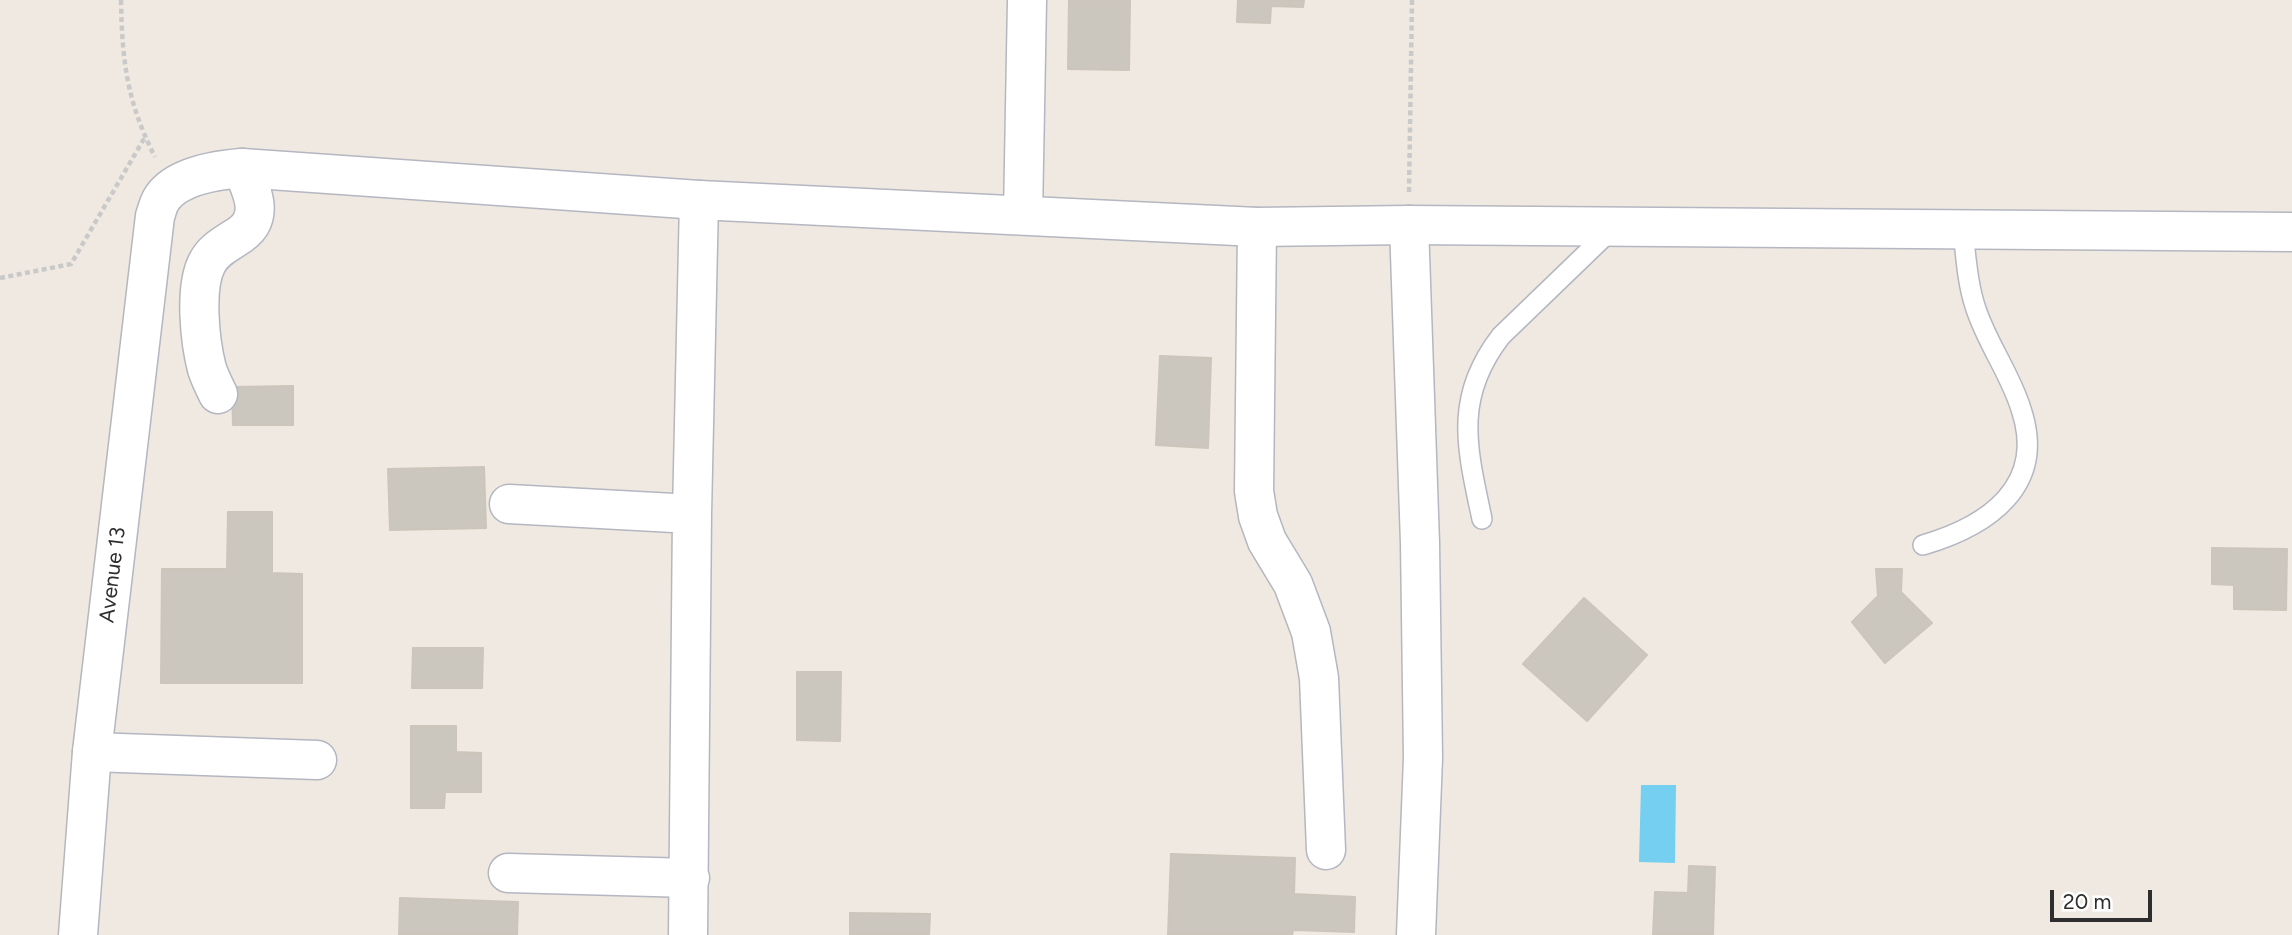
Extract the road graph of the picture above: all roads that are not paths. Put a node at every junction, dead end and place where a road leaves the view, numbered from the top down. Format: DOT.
graph roads {
  1 [pos="1027,0"];
  2 [pos="242,168"];
  3 [pos="699,200"];
  4 [pos="1023,215"];
  5 [pos="1409,225"];
  6 [pos="1257,227"];
  7 [pos="1614,228"];
  8 [pos="1963,232"];
  9 [pos="2292,232"];
  10 [pos="218,394"];
  11 [pos="509,504"];
  12 [pos="692,514"];
  13 [pos="1482,519"];
  14 [pos="1923,545"];
  15 [pos="92,752"];
  16 [pos="317,760"];
  17 [pos="1326,850"];
  18 [pos="508,873"];
  19 [pos="690,878"];
  20 [pos="78,935"];
  21 [pos="688,935"];
  22 [pos="1416,935"];
  1 -- 4 [label="street"];
  2 -- 3 [label="street"];
  2 -- 10 [label="street"];
  2 -- 15 [label="street, Avenue 13"];
  3 -- 4 [label="street"];
  3 -- 12 [label="street"];
  4 -- 6 [label="street"];
  5 -- 6 [label="street"];
  5 -- 7 [label="street"];
  5 -- 22 [label="street"];
  6 -- 17 [label="street"];
  7 -- 8 [label="street"];
  7 -- 13 [label="lane"];
  8 -- 9 [label="street"];
  8 -- 14 [label="lane"];
  11 -- 12 [label="street"];
  12 -- 19 [label="street"];
  15 -- 16 [label="street"];
  15 -- 20 [label="street, Avenue 13"];
  18 -- 19 [label="street"];
  19 -- 21 [label="street"];
}
